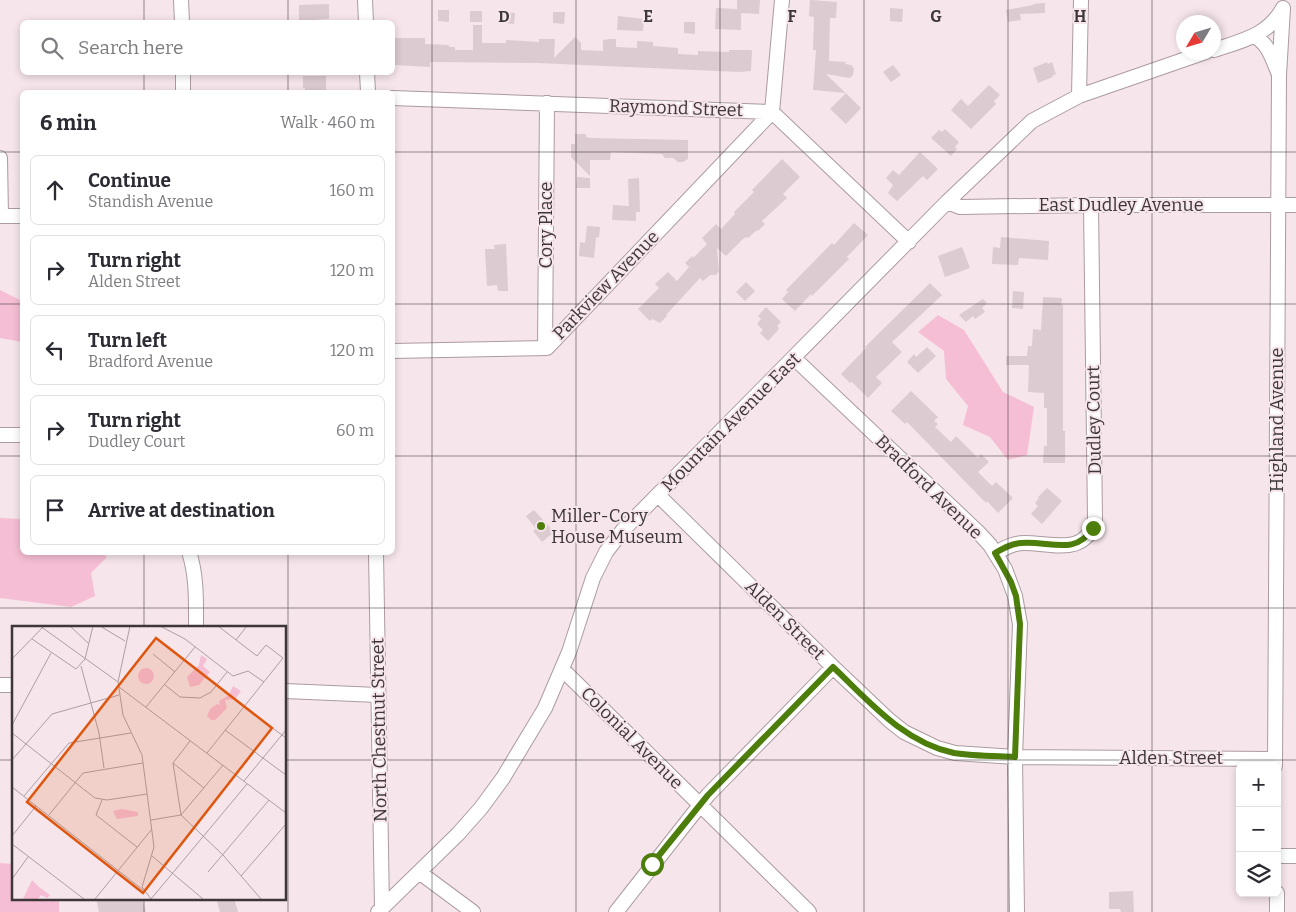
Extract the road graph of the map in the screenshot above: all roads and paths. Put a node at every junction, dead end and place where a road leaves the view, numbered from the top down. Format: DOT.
graph roads {
  1 [pos="181,0"];
  2 [pos="365,0"];
  3 [pos="782,0"];
  4 [pos="1081,0"];
  5 [pos="1284,4"];
  6 [pos="182,20"];
  7 [pos="366,20"];
  8 [pos="1254,36"];
  9 [pos="1221,48"];
  10 [pos="1183,60"];
  11 [pos="182,75"];
  12 [pos="367,75"];
  13 [pos="1279,75"];
  14 [pos="183,90"];
  15 [pos="368,90"];
  16 [pos="1079,96"];
  17 [pos="395,98"];
  18 [pos="547,103"];
  19 [pos="772,112"];
  20 [pos="0,158"];
  21 [pos="947,202"];
  22 [pos="1091,204"];
  23 [pos="1279,205"];
  24 [pos="1296,205"];
  25 [pos="0,216"];
  26 [pos="20,216"];
  27 [pos="909,242"];
  28 [pos="545,348"];
  29 [pos="395,351"];
  30 [pos="794,358"];
  31 [pos="0,435"];
  32 [pos="20,435"];
  33 [pos="658,495"];
  34 [pos="995,553"];
  35 [pos="190,555"];
  36 [pos="376,555"];
  37 [pos="196,626"];
  38 [pos="833,667"];
  39 [pos="562,669"];
  40 [pos="286,691"];
  41 [pos="378,695"];
  42 [pos="1015,757"];
  43 [pos="1275,762"];
  44 [pos="700,805"];
  45 [pos="1281,856"];
  46 [pos="1296,856"];
  47 [pos="419,872"];
  48 [pos="1277,897"];
  49 [pos="380,910"];
  50 [pos="473,912"];
  51 [pos="616,912"];
  52 [pos="809,912"];
  53 [pos="1017,912"];
  54 [pos="1277,912"];
  1 -- 6 [label="street"];
  2 -- 7 [label="street"];
  3 -- 19 [label="street"];
  4 -- 16 [label="street"];
  5 -- 8 [label="street"];
  5 -- 13 [label="street, Highland Avenue"];
  8 -- 9 [label="street"];
  8 -- 13 [label="street, Highland Avenue"];
  10 -- 16 [label="street, Mountain Avenue East"];
  11 -- 14 [label="street"];
  12 -- 15 [label="street"];
  13 -- 23 [label="street, Highland Avenue"];
  16 -- 21 [label="street, Mountain Avenue East"];
  17 -- 18 [label="street, Raymond Street"];
  18 -- 19 [label="street, Raymond Street"];
  18 -- 28 [label="street, Cory Place"];
  19 -- 27 [label="street"];
  19 -- 28 [label="street, Parkview Avenue"];
  20 -- 25 [label="street"];
  21 -- 22 [label="street, East Dudley Avenue"];
  21 -- 27 [label="street, Mountain Avenue East"];
  22 -- 23 [label="street, East Dudley Avenue"];
  22 -- 34 [label="street, Dudley Court"];
  23 -- 24 [label="street, East Dudley Avenue"];
  23 -- 43 [label="street, Highland Avenue"];
  25 -- 26 [label="street"];
  27 -- 30 [label="street, Mountain Avenue East"];
  28 -- 29 [label="street, Parkview Avenue"];
  30 -- 33 [label="street, Mountain Avenue East"];
  30 -- 34 [label="street, Bradford Avenue"];
  31 -- 32 [label="street"];
  33 -- 38 [label="street, Alden Street"];
  33 -- 39 [label="street, Mountain Avenue East"];
  34 -- 42 [label="street, Bradford Avenue"];
  35 -- 37 [label="street"];
  36 -- 41 [label="street, North Chestnut Street"];
  38 -- 42 [label="street, Alden Street"];
  38 -- 44 [label="street"];
  39 -- 44 [label="street, Colonial Avenue"];
  39 -- 47 [label="street, Mountain Avenue East"];
  40 -- 41 [label="street"];
  41 -- 49 [label="street, North Chestnut Street"];
  42 -- 43 [label="street, Alden Street"];
  42 -- 53 [label="street, Bradford Avenue"];
  44 -- 51 [label="street"];
  44 -- 52 [label="street, Colonial Avenue"];
  45 -- 46 [label="street"];
  47 -- 49 [label="street, Mountain Avenue East"];
  47 -- 50 [label="street"];
  48 -- 54 [label="street"];
}
